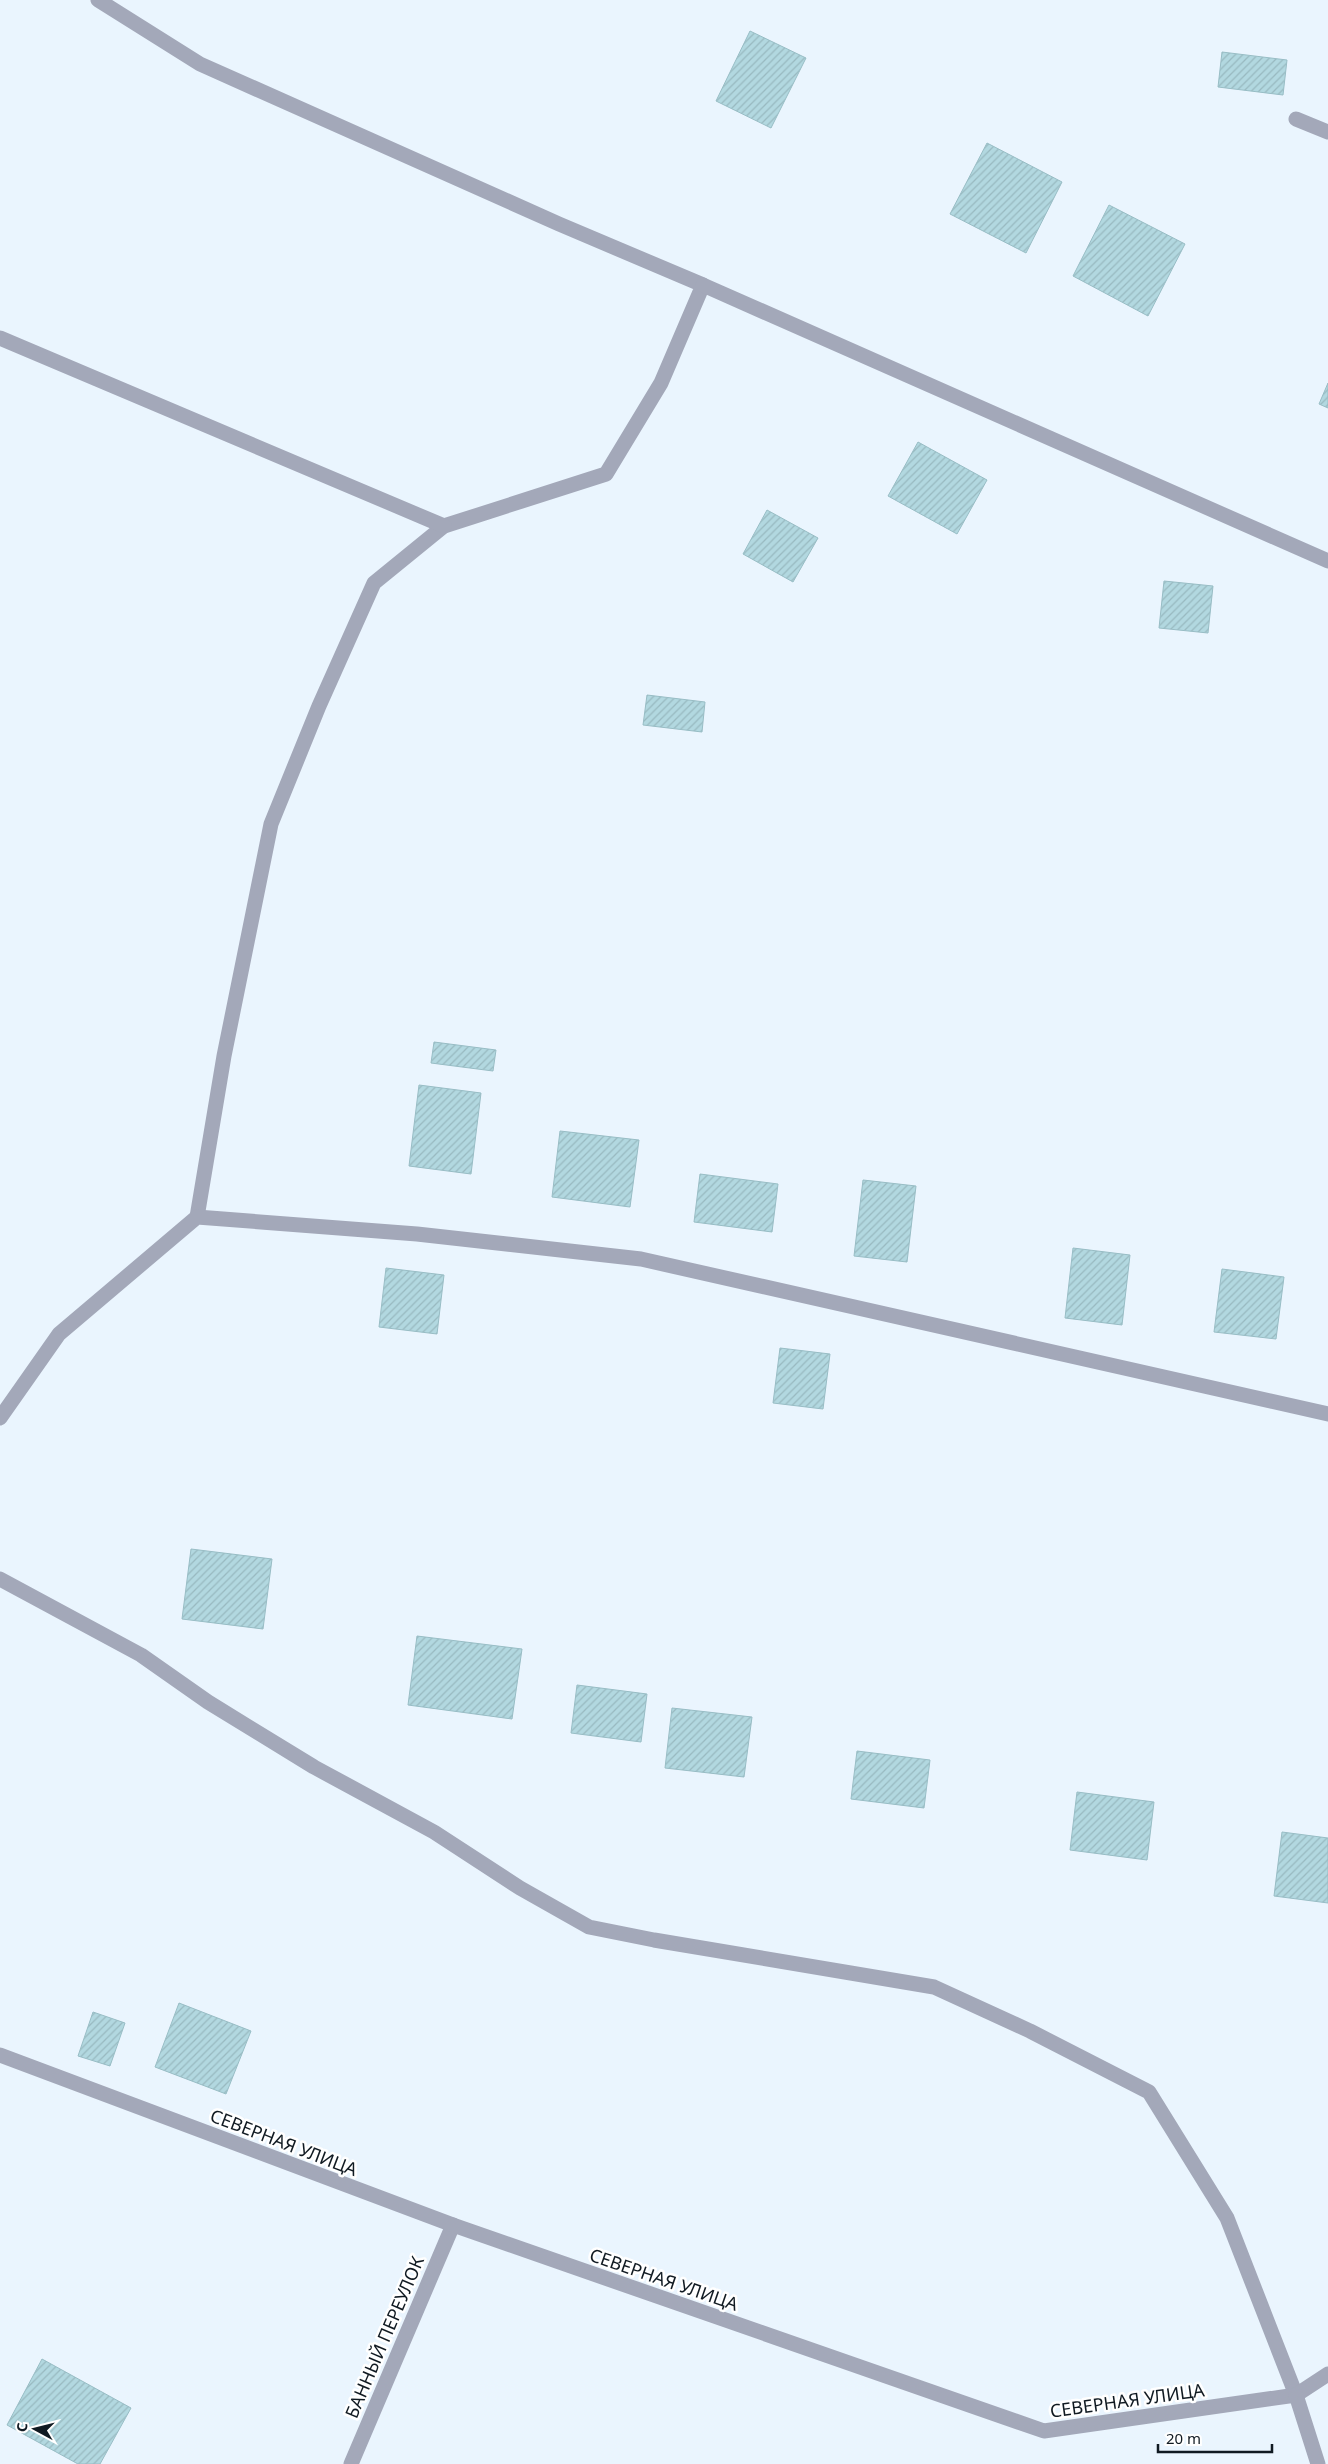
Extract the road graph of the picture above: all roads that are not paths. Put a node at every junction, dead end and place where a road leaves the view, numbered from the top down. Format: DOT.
graph roads {
  1 [pos="98,0"];
  2 [pos="1296,119"];
  3 [pos="1328,132"];
  4 [pos="703,285"];
  5 [pos="0,338"];
  6 [pos="444,526"];
  7 [pos="1328,562"];
  8 [pos="197,1217"];
  9 [pos="1328,1414"];
  10 [pos="0,1418"];
  11 [pos="0,1579"];
  12 [pos="0,2055"];
  13 [pos="453,2225"];
  14 [pos="1328,2374"];
  15 [pos="1296,2395"];
  16 [pos="350,2464"];
  17 [pos="1318,2464"];
  1 -- 4 [label="street"];
  2 -- 3 [label="street"];
  4 -- 6 [label="street"];
  4 -- 7 [label="street"];
  5 -- 6 [label="street"];
  6 -- 8 [label="street"];
  8 -- 9 [label="street"];
  8 -- 10 [label="street"];
  11 -- 15 [label="street"];
  12 -- 13 [label="street, СЕВЕРНАЯ УЛИЦА"];
  13 -- 15 [label="street, СЕВЕРНАЯ УЛИЦА"];
  13 -- 16 [label="street, БАННЫЙ ПЕРЕУЛОК"];
  14 -- 15 [label="street, СЕВЕРНАЯ УЛИЦА"];
  15 -- 17 [label="street"];
}
